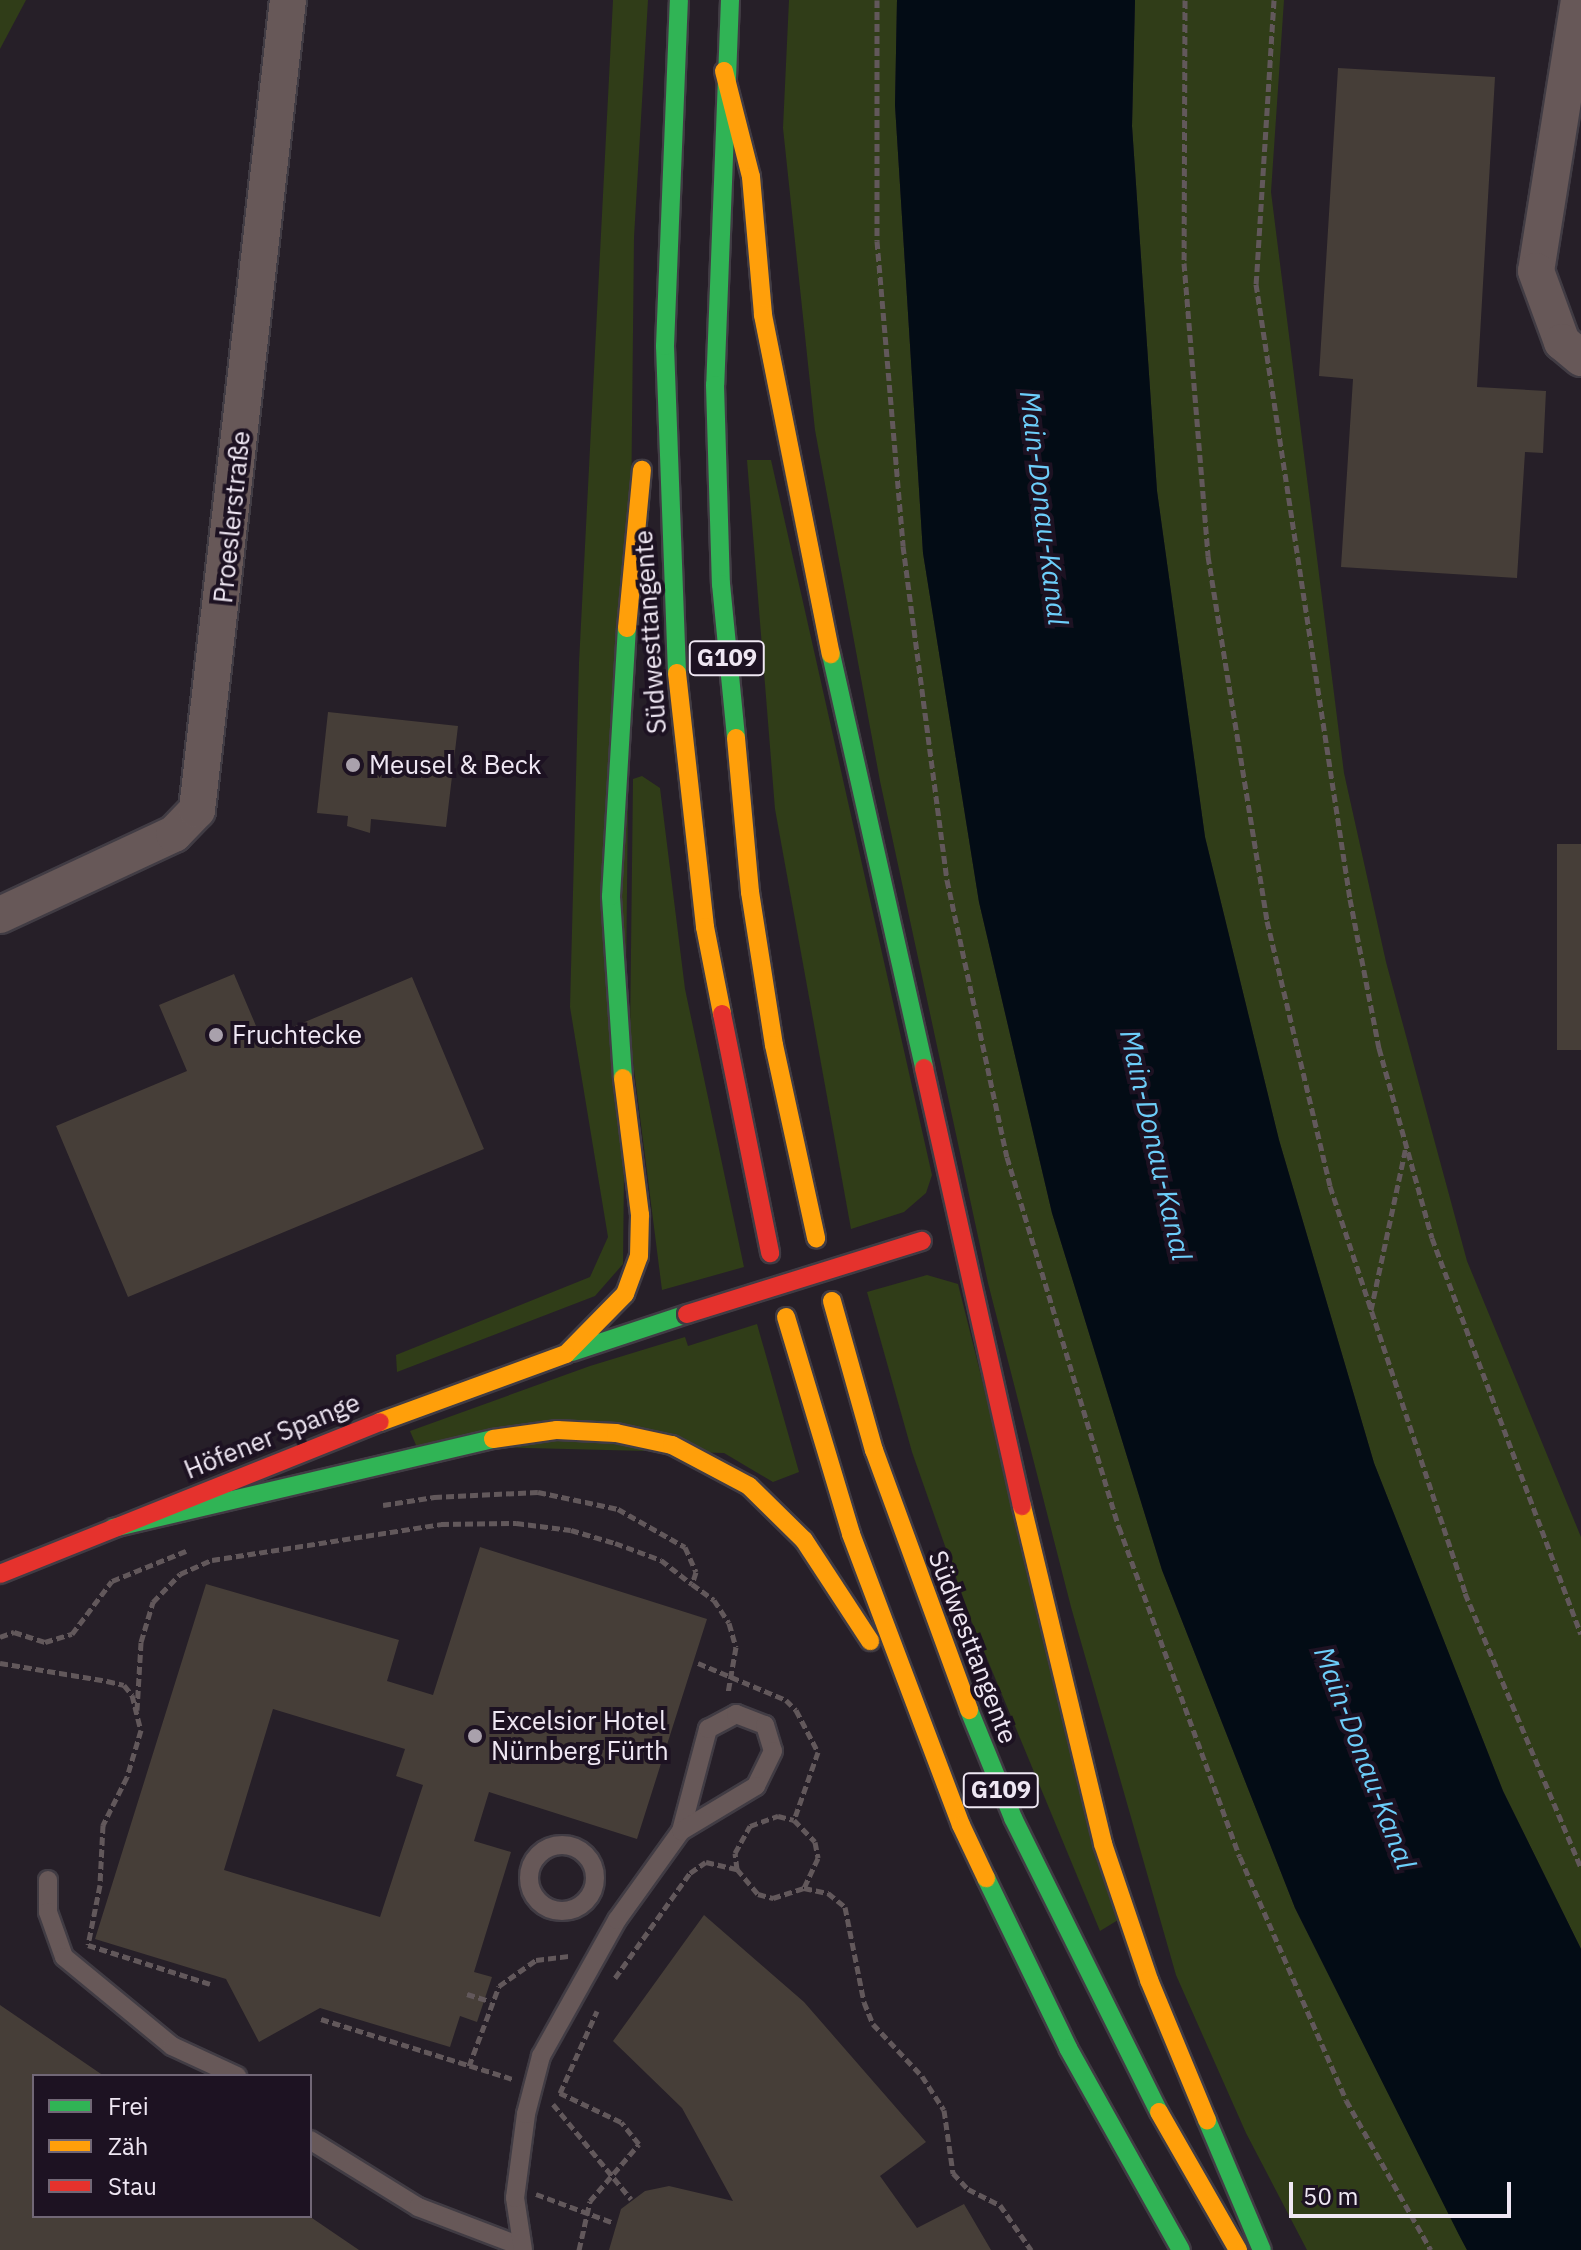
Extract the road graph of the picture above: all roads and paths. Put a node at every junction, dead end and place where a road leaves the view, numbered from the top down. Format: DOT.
graph roads {
  1 [pos="288,0"];
  2 [pos="679,0"];
  3 [pos="730,0"];
  4 [pos="877,0"];
  5 [pos="1185,0"];
  6 [pos="1274,0"];
  7 [pos="1579,0"];
  8 [pos="724,71"];
  9 [pos="665,346"];
  10 [pos="1581,358"];
  11 [pos="0,915"];
  12 [pos="1406,1146"];
  13 [pos="963,1230"];
  14 [pos="816,1238"];
  15 [pos="770,1253"];
  16 [pos="832,1301"];
  17 [pos="1371,1311"];
  18 [pos="786,1317"];
  19 [pos="566,1354"];
  20 [pos="375,1507"];
  21 [pos="113,1528"];
  22 [pos="200,1547"];
  23 [pos="0,1574"];
  24 [pos="692,1584"];
  25 [pos="1581,1634"];
  26 [pos="0,1637"];
  27 [pos="0,1663"];
  28 [pos="698,1663"];
  29 [pos="732,1681"];
  30 [pos="904,1683"];
  31 [pos="137,1710"];
  32 [pos="719,1719"];
  33 [pos="794,1820"];
  34 [pos="681,1831"];
  35 [pos="1581,1868"];
  36 [pos="737,1869"];
  37 [pos="48,1880"];
  38 [pos="804,1888"];
  39 [pos="588,1899"];
  40 [pos="617,1920"];
  41 [pos="595,1958"];
  42 [pos="620,1970"];
  43 [pos="210,1984"];
  44 [pos="608,1991"];
  45 [pos="467,1994"];
  46 [pos="490,2001"];
  47 [pos="600,2005"];
  48 [pos="321,2019"];
  49 [pos="469,2066"];
  50 [pos="233,2074"];
  51 [pos="536,2086"];
  52 [pos="560,2093"];
  53 [pos="312,2141"];
  54 [pos="611,2175"];
  55 [pos="517,2187"];
  56 [pos="631,2199"];
  57 [pos="585,2212"];
  58 [pos="614,2223"];
  59 [pos="522,2248"];
  60 [pos="579,2250"];
  61 [pos="1031,2250"];
  62 [pos="1181,2250"];
  63 [pos="1238,2250"];
  64 [pos="1262,2250"];
  65 [pos="1431,2250"];
  1 -- 11 [label="street, Proeslerstraße"];
  2 -- 9 [label="main road, Südwesttangente / G109"];
  3 -- 8 [label="main road, G109"];
  4 -- 65 [label="path"];
  5 -- 17 [label="path"];
  6 -- 12 [label="path"];
  7 -- 10 [label="street"];
  8 -- 13 [label="main road"];
  8 -- 14 [label="main road, G109"];
  9 -- 15 [label="main road, Südwesttangente / G109"];
  9 -- 19 [label="main road"];
  12 -- 17 [label="path"];
  12 -- 25 [label="path"];
  13 -- 19 [label="main road, Höfener Spange, bridge"];
  13 -- 64 [label="main road"];
  16 -- 63 [label="main road, Südwesttangente / G109"];
  17 -- 35 [label="path"];
  18 -- 30 [label="main road, G109"];
  19 -- 21 [label="main road, Höfener Spange"];
  20 -- 24 [label="path"];
  21 -- 23 [label="main road, Höfener Spange"];
  21 -- 30 [label="main road"];
  22 -- 26 [label="path"];
  24 -- 29 [label="path"];
  24 -- 31 [label="path"];
  27 -- 31 [label="path"];
  28 -- 29 [label="path"];
  29 -- 32 [label="path"];
  29 -- 33 [label="path"];
  30 -- 62 [label="main road, G109"];
  31 -- 43 [label="path"];
  32 -- 34 [label="lane"];
  32 -- 34 [label="lane"];
  33 -- 36 [label="path"];
  33 -- 38 [label="path"];
  34 -- 40 [label="lane"];
  36 -- 38 [label="path"];
  36 -- 42 [label="path"];
  37 -- 50 [label="lane"];
  38 -- 61 [label="path"];
  39 -- 40 [label="lane"];
  40 -- 41 [label="lane"];
  41 -- 42 [label="path"];
  41 -- 46 [label="path"];
  41 -- 51 [label="lane"];
  42 -- 44 [label="path"];
  45 -- 46 [label="path"];
  46 -- 49 [label="path"];
  47 -- 52 [label="path"];
  48 -- 49 [label="path"];
  49 -- 51 [label="path"];
  51 -- 52 [label="path"];
  51 -- 54 [label="path"];
  51 -- 55 [label="lane"];
  52 -- 54 [label="path"];
  53 -- 59 [label="lane"];
  54 -- 56 [label="path"];
  54 -- 57 [label="path"];
  55 -- 57 [label="path"];
  55 -- 59 [label="lane"];
  57 -- 58 [label="path"];
  57 -- 60 [label="path"];
}
